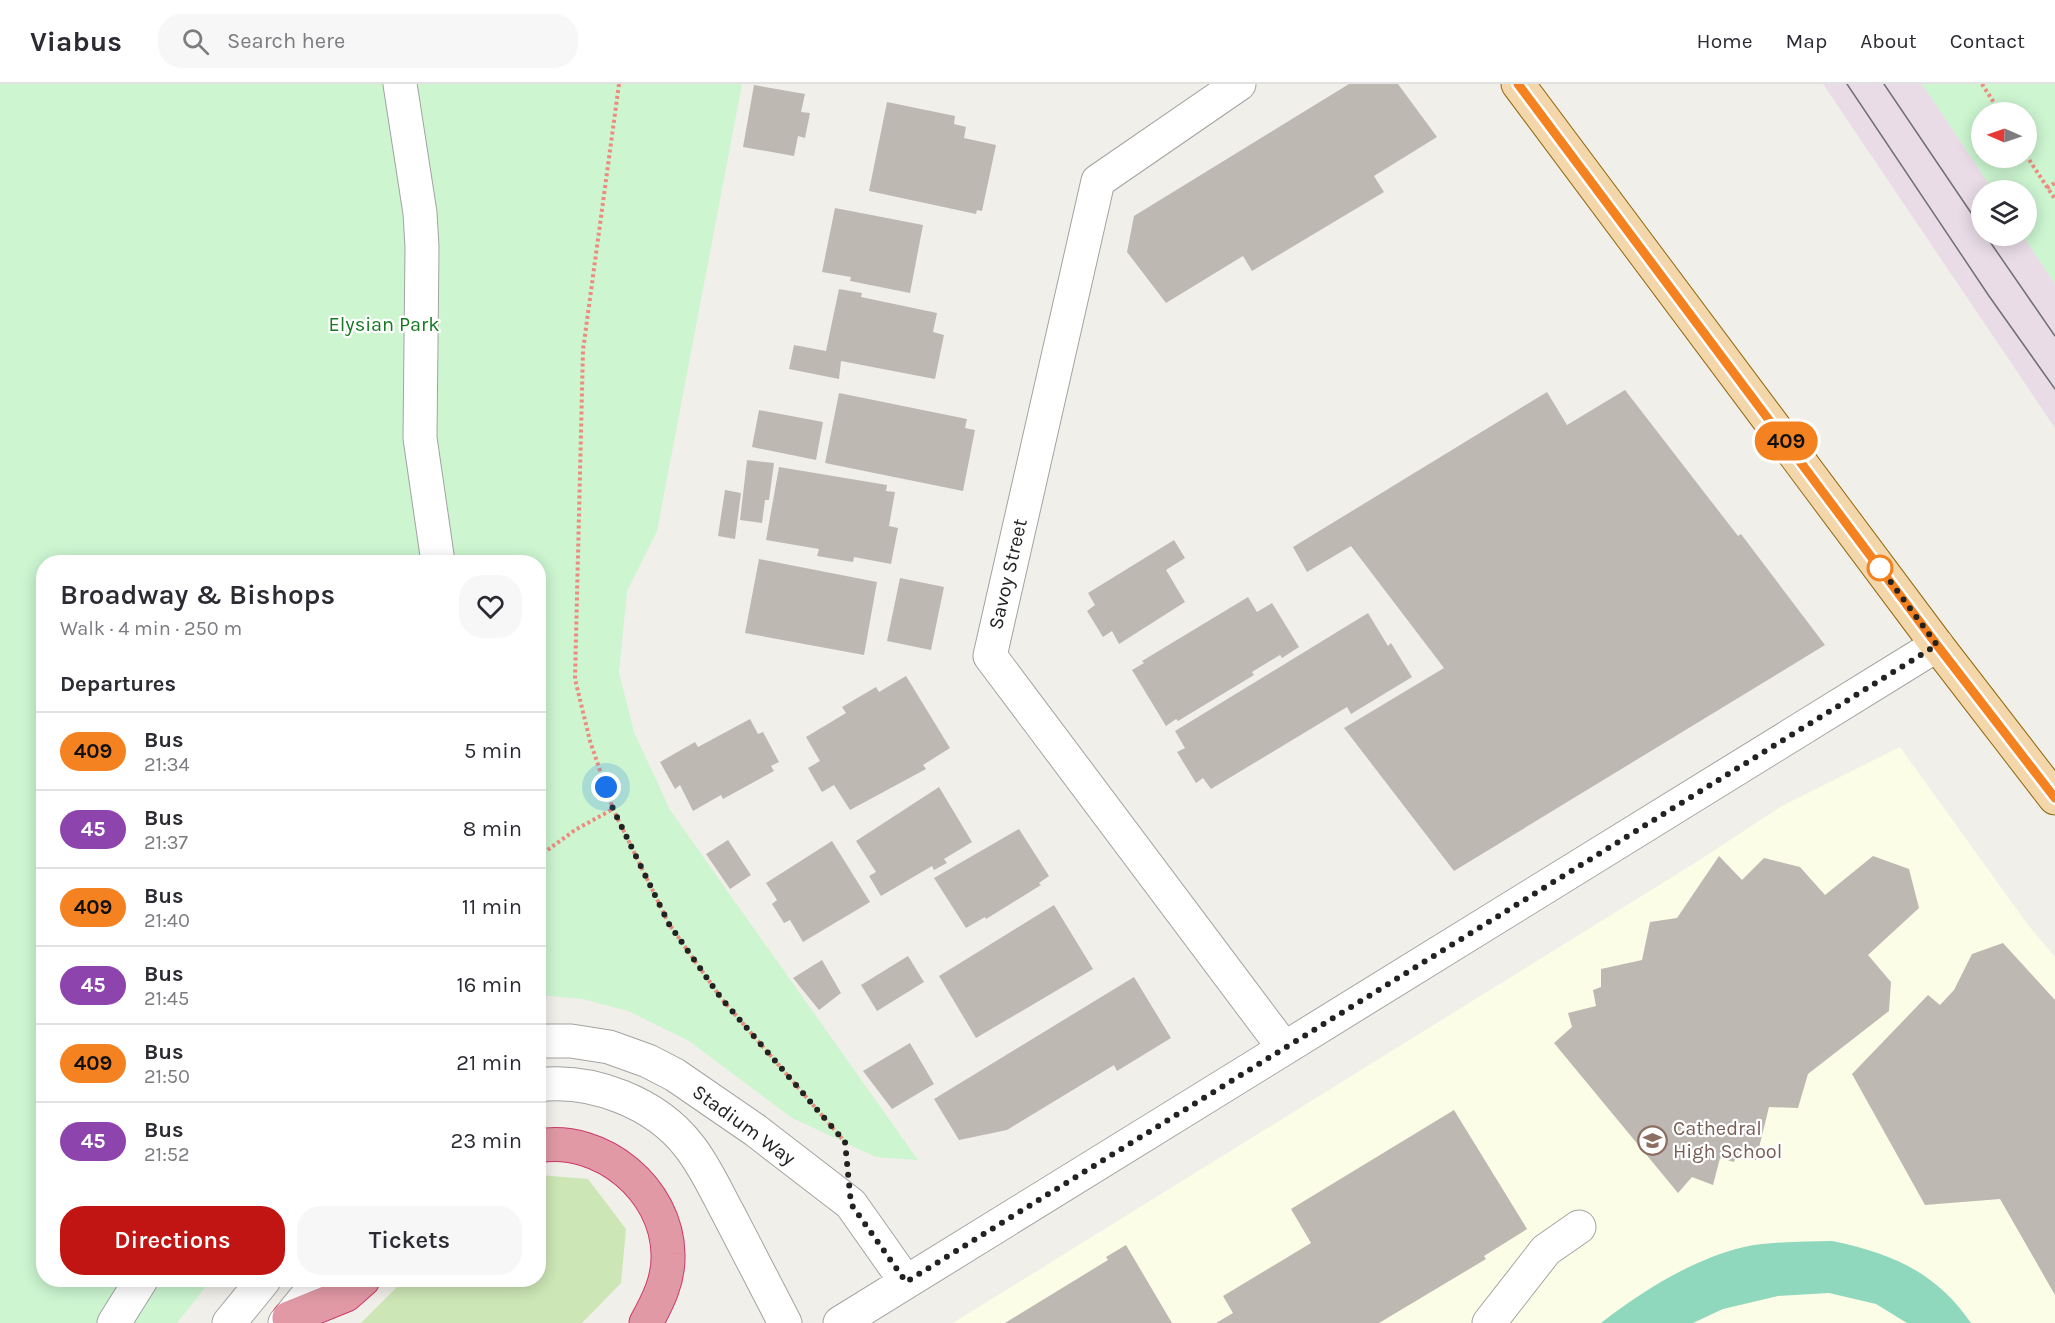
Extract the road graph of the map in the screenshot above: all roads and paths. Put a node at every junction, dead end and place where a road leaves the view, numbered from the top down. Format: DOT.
graph roads {
  1 [pos="400,84"];
  2 [pos="619,84"];
  3 [pos="1239,84"];
  4 [pos="1518,84"];
  5 [pos="1982,84"];
  6 [pos="1994,102"];
  7 [pos="2034,168"];
  8 [pos="2055,183"];
  9 [pos="2047,188"];
  10 [pos="2055,199"];
  11 [pos="437,555"];
  12 [pos="1937,645"];
  13 [pos="2055,798"];
  14 [pos="613,809"];
  15 [pos="546,850"];
  16 [pos="546,1041"];
  17 [pos="1284,1048"];
  18 [pos="546,1086"];
  19 [pos="546,1146"];
  20 [pos="851,1204"];
  21 [pos="1579,1227"];
  22 [pos="906,1282"];
  23 [pos="137,1287"];
  24 [pos="258,1287"];
  25 [pos="314,1287"];
  26 [pos="355,1287"];
  27 [pos="287,1321"];
  28 [pos="114,1323"];
  29 [pos="229,1323"];
  30 [pos="645,1323"];
  31 [pos="785,1323"];
  32 [pos="840,1323"];
  33 [pos="1489,1323"];
  1 -- 11 [label="street"];
  2 -- 14 [label="path"];
  3 -- 17 [label="street, Savoy Street"];
  4 -- 12 [label="main road"];
  5 -- 6 [label="path"];
  7 -- 9 [label="path"];
  8 -- 9 [label="path"];
  9 -- 10 [label="path"];
  12 -- 13 [label="main road"];
  12 -- 17 [label="street"];
  14 -- 15 [label="path"];
  14 -- 20 [label="path"];
  16 -- 20 [label="street, Stadium Way"];
  17 -- 22 [label="street"];
  18 -- 31 [label="street"];
  19 -- 30 [label="highway"];
  20 -- 22 [label="street, Stadium Way"];
  21 -- 33 [label="street"];
  22 -- 32 [label="street"];
  23 -- 28 [label="street"];
  24 -- 29 [label="street"];
  25 -- 27 [label="street"];
  26 -- 27 [label="highway"];
}
